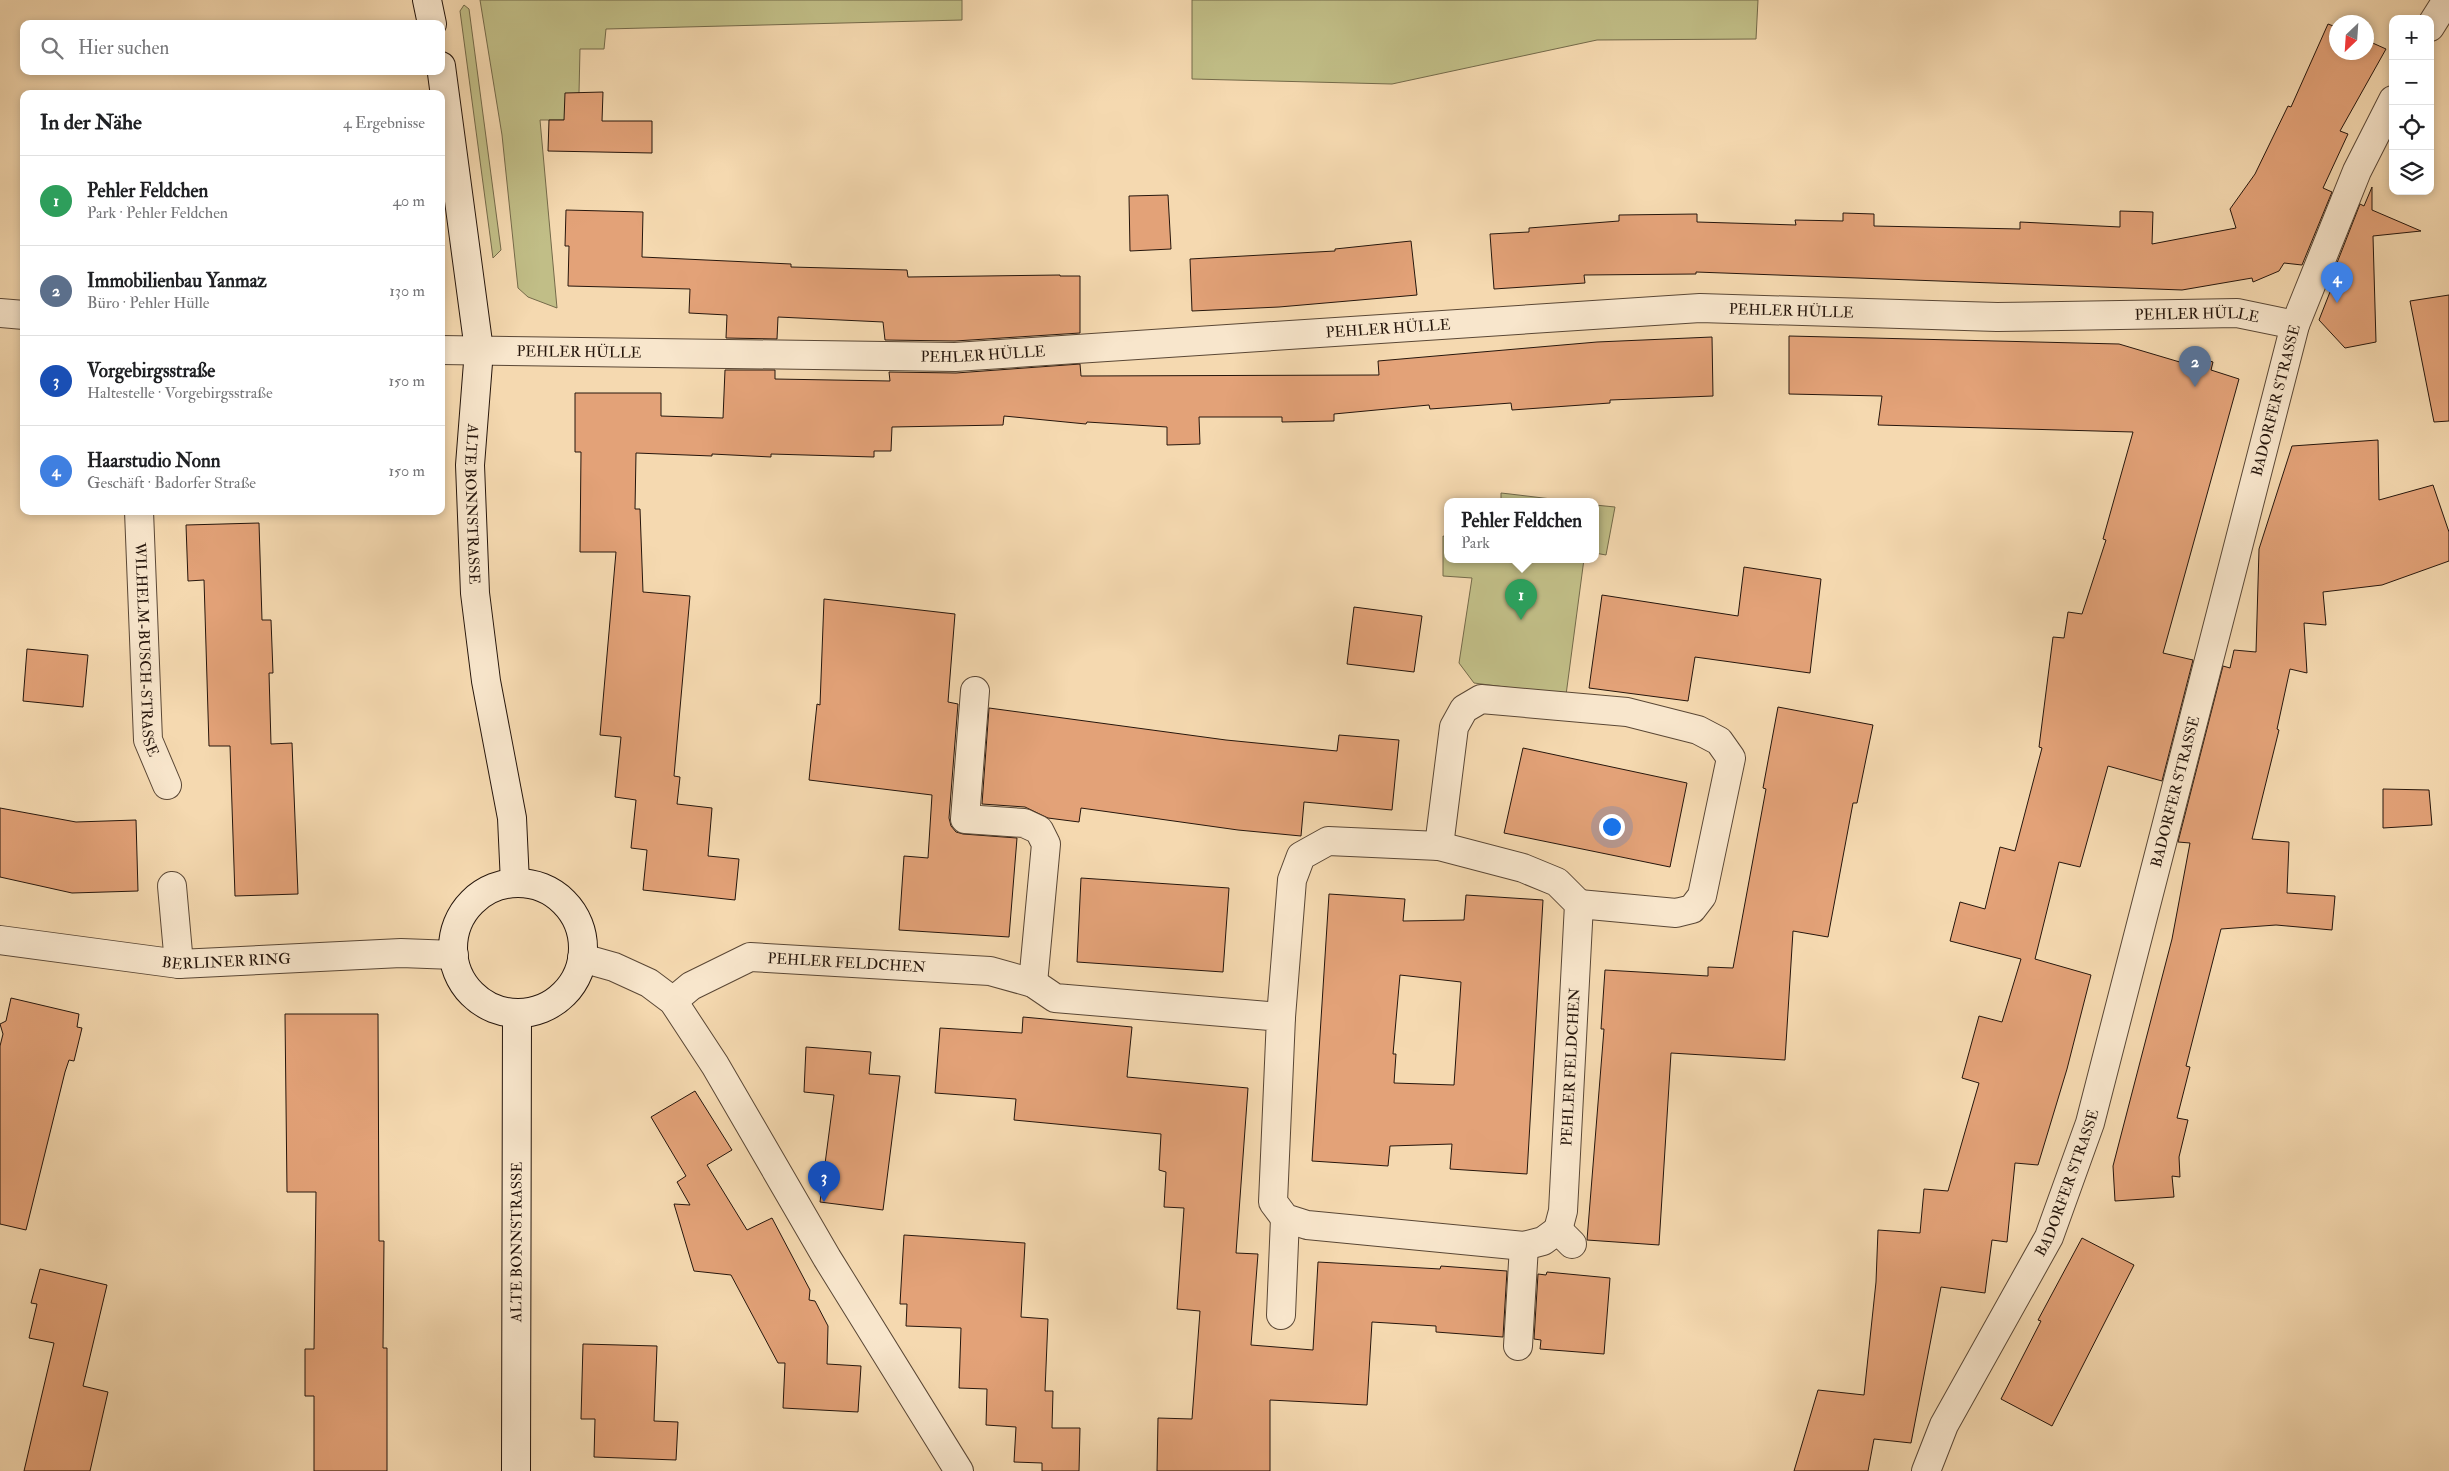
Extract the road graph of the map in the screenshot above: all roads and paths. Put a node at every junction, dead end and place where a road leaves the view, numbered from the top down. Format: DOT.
graph roads {
  1 [pos="427,0"];
  2 [pos="2447,0"];
  3 [pos="431,20"];
  4 [pos="2434,21"];
  5 [pos="442,75"];
  6 [pos="444,90"];
  7 [pos="445,96"];
  8 [pos="2390,105"];
  9 [pos="0,314"];
  10 [pos="20,315"];
  11 [pos="2295,325"];
  12 [pos="445,350"];
  13 [pos="479,350"];
  14 [pos="139,515"];
  15 [pos="975,691"];
  16 [pos="167,785"];
  17 [pos="1440,846"];
  18 [pos="515,883"];
  19 [pos="172,886"];
  20 [pos="1579,904"];
  21 [pos="0,940"];
  22 [pos="454,955"];
  23 [pos="582,958"];
  24 [pos="179,964"];
  25 [pos="1033,983"];
  26 [pos="672,1001"];
  27 [pos="517,1013"];
  28 [pos="1282,1016"];
  29 [pos="1285,1218"];
  30 [pos="1524,1246"];
  31 [pos="1281,1315"];
  32 [pos="1518,1346"];
  33 [pos="516,1471"];
  34 [pos="959,1471"];
  35 [pos="1926,1471"];
  1 -- 3 [label="street"];
  2 -- 4 [label="street"];
  5 -- 6 [label="street, ALTE BONNSTRASSE"];
  7 -- 13 [label="street, ALTE BONNSTRASSE"];
  8 -- 11 [label="street, BADORFER STRASSE"];
  9 -- 10 [label="street"];
  11 -- 13 [label="street, PEHLER HÜLLE"];
  11 -- 35 [label="street, BADORFER STRASSE"];
  12 -- 13 [label="street, PEHLER HÜLLE"];
  13 -- 18 [label="street, ALTE BONNSTRASSE"];
  14 -- 16 [label="street, WILHELM-BUSCH-STRASSE"];
  15 -- 25 [label="street"];
  17 -- 20 [label="street"];
  17 -- 20 [label="street"];
  17 -- 28 [label="street"];
  18 -- 22 [label="street"];
  18 -- 23 [label="street"];
  19 -- 24 [label="street"];
  20 -- 30 [label="street, PEHLER FELDCHEN"];
  21 -- 24 [label="street, BERLINER RING"];
  22 -- 24 [label="street, BERLINER RING"];
  22 -- 27 [label="street"];
  23 -- 26 [label="street"];
  23 -- 27 [label="street"];
  25 -- 26 [label="street, PEHLER FELDCHEN"];
  25 -- 28 [label="street, PEHLER FELDCHEN"];
  26 -- 34 [label="street"];
  27 -- 33 [label="street, ALTE BONNSTRASSE"];
  28 -- 29 [label="street"];
  29 -- 30 [label="street, PEHLER FELDCHEN"];
  29 -- 31 [label="street"];
  30 -- 32 [label="street"];
}
